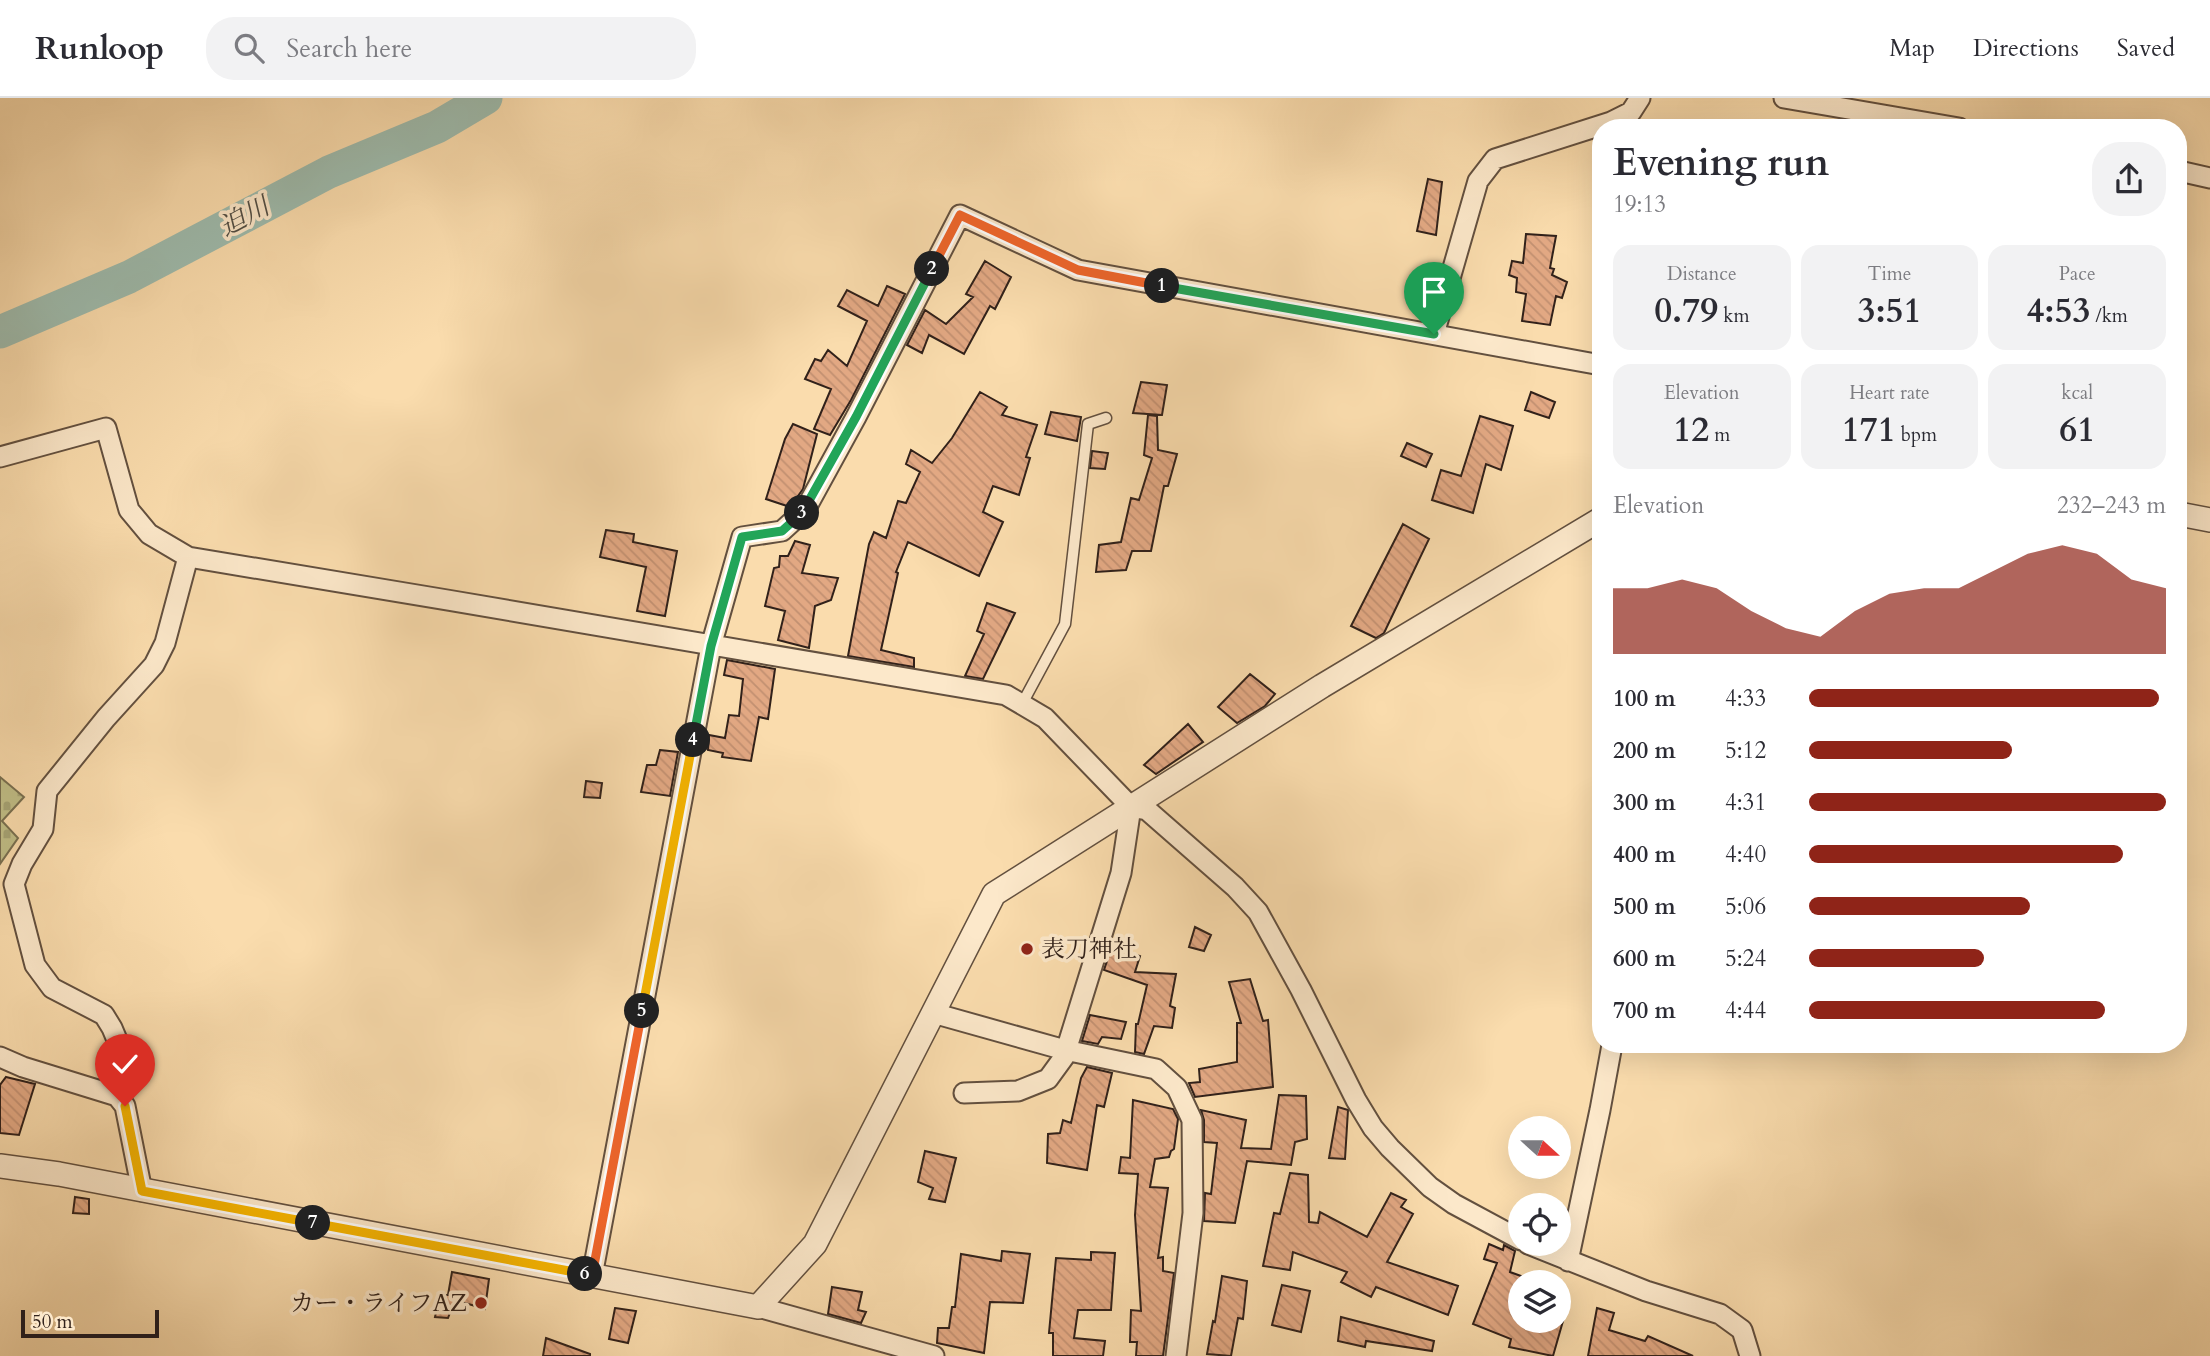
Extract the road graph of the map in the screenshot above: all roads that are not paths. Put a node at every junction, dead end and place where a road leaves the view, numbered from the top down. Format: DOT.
graph roads {
  1 [pos="1640,98"];
  2 [pos="1784,98"];
  3 [pos="1617,119"];
  4 [pos="1906,119"];
  5 [pos="1592,128"];
  6 [pos="2187,173"];
  7 [pos="2210,178"];
  8 [pos="1434,334"];
  9 [pos="1592,363"];
  10 [pos="1106,418"];
  11 [pos="0,457"];
  12 [pos="2187,516"];
  13 [pos="2210,520"];
  14 [pos="1592,524"];
  15 [pos="188,556"];
  16 [pos="711,646"];
  17 [pos="1022,704"];
  18 [pos="1131,807"];
  19 [pos="933,1013"];
  20 [pos="1065,1050"];
  21 [pos="1610,1053"];
  22 [pos="0,1057"];
  23 [pos="964,1093"];
  24 [pos="117,1096"];
  25 [pos="0,1166"];
  26 [pos="142,1191"];
  27 [pos="1508,1233"];
  28 [pos="1556,1256"];
  29 [pos="1568,1261"];
  30 [pos="592,1276"];
  31 [pos="758,1307"];
  32 [pos="934,1356"];
  33 [pos="1176,1356"];
  34 [pos="1750,1356"];
  1 -- 3 [label="street"];
  2 -- 4 [label="street"];
  5 -- 8 [label="street"];
  6 -- 7 [label="street"];
  8 -- 9 [label="street"];
  8 -- 16 [label="street"];
  10 -- 17 [label="lane"];
  11 -- 15 [label="street"];
  12 -- 13 [label="street"];
  14 -- 18 [label="street"];
  15 -- 16 [label="street"];
  15 -- 24 [label="street"];
  16 -- 17 [label="street"];
  16 -- 30 [label="street"];
  17 -- 18 [label="street"];
  18 -- 19 [label="street"];
  18 -- 20 [label="street"];
  18 -- 27 [label="street"];
  19 -- 20 [label="street"];
  19 -- 31 [label="street"];
  20 -- 23 [label="street"];
  20 -- 33 [label="street"];
  21 -- 29 [label="street"];
  22 -- 24 [label="street"];
  24 -- 26 [label="street"];
  25 -- 26 [label="street"];
  26 -- 30 [label="street"];
  28 -- 29 [label="street"];
  29 -- 34 [label="street"];
  30 -- 31 [label="street"];
  31 -- 32 [label="street"];
}
